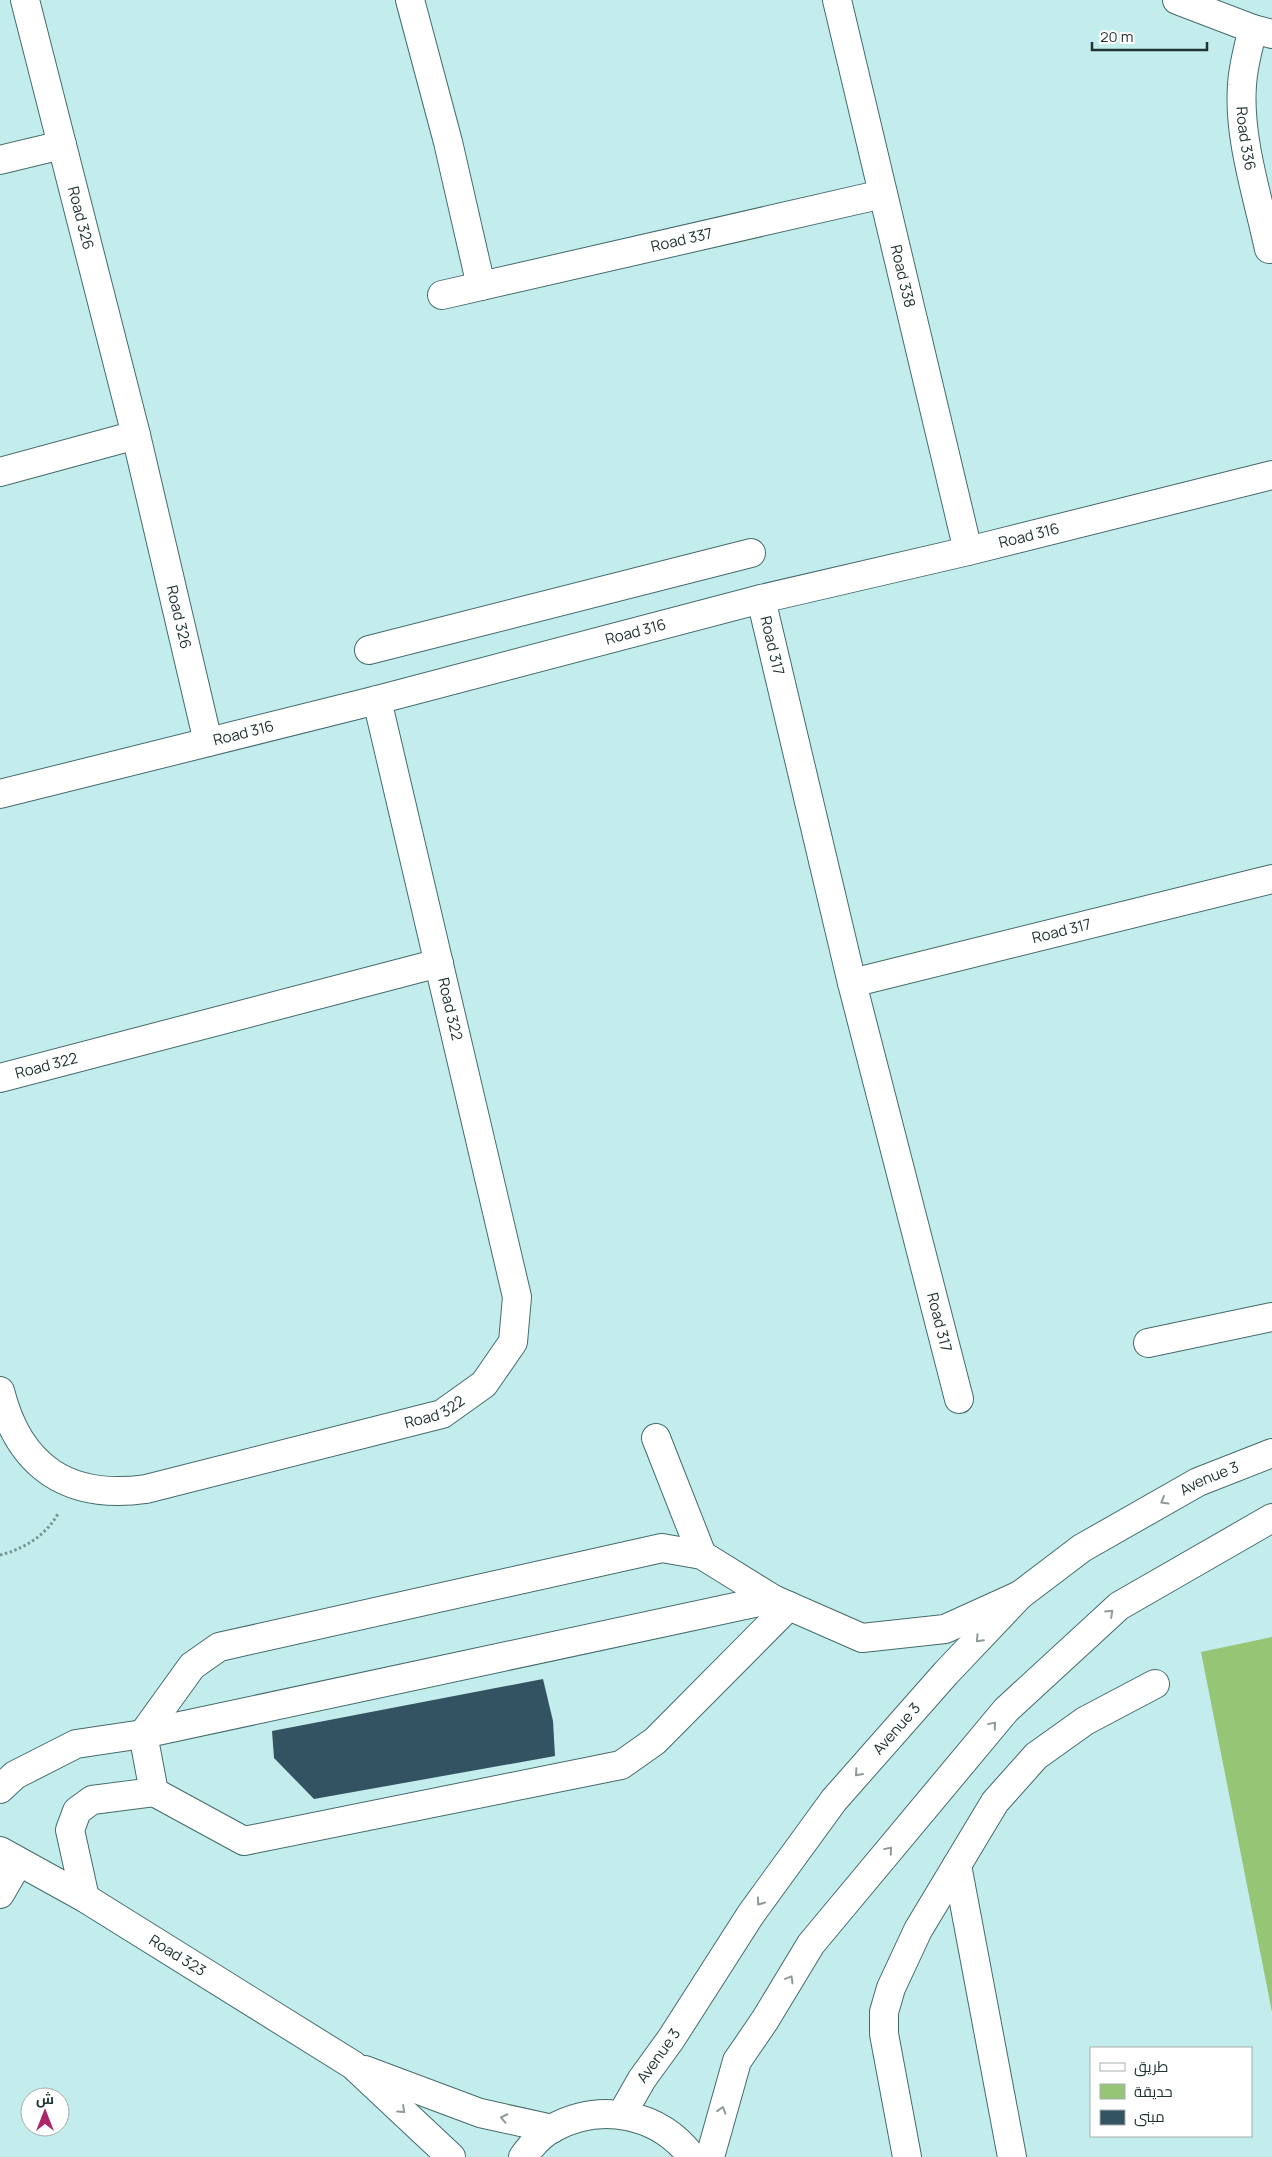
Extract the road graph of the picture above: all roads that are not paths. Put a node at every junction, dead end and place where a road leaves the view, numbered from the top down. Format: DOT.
graph roads {
  1 [pos="25,0"];
  2 [pos="410,0"];
  3 [pos="837,0"];
  4 [pos="1177,0"];
  5 [pos="1262,31"];
  6 [pos="62,145"];
  7 [pos="0,160"];
  8 [pos="883,194"];
  9 [pos="1269,249"];
  10 [pos="481,286"];
  11 [pos="442,295"];
  12 [pos="136,435"];
  13 [pos="0,472"];
  14 [pos="1272,475"];
  15 [pos="968,552"];
  16 [pos="751,553"];
  17 [pos="761,599"];
  18 [pos="369,650"];
  19 [pos="377,700"];
  20 [pos="208,742"];
  21 [pos="0,794"];
  22 [pos="1272,879"];
  23 [pos="439,963"];
  24 [pos="852,983"];
  25 [pos="0,1078"];
  26 [pos="1272,1317"];
  27 [pos="1148,1343"];
  28 [pos="0,1391"];
  29 [pos="958,1399"];
  30 [pos="656,1438"];
  31 [pos="1272,1452"];
  32 [pos="1272,1518"];
  33 [pos="702,1556"];
  34 [pos="1020,1595"];
  35 [pos="781,1603"];
  36 [pos="1155,1684"];
  37 [pos="143,1734"];
  38 [pos="0,1789"];
  39 [pos="154,1792"];
  40 [pos="9,1857"];
  41 [pos="957,1865"];
  42 [pos="0,1894"];
  43 [pos="84,1898"];
  44 [pos="353,2065"];
  45 [pos="622,2114"];
  46 [pos="552,2128"];
  47 [pos="451,2157"];
  48 [pos="523,2157"];
  49 [pos="692,2157"];
  50 [pos="710,2157"];
  51 [pos="908,2157"];
  52 [pos="1012,2157"];
  1 -- 6 [label="street, Road 326"];
  2 -- 10 [label="street"];
  3 -- 8 [label="street, Road 338"];
  4 -- 5 [label="street, Road 336"];
  5 -- 9 [label="street, Road 336"];
  6 -- 7 [label="street"];
  6 -- 12 [label="street, Road 326"];
  8 -- 10 [label="street, Road 337"];
  8 -- 15 [label="street, Road 338"];
  10 -- 11 [label="street, Road 337"];
  12 -- 13 [label="street"];
  12 -- 20 [label="street, Road 326"];
  14 -- 15 [label="street, Road 316"];
  15 -- 17 [label="street, Road 316"];
  16 -- 18 [label="street"];
  17 -- 19 [label="street, Road 316"];
  17 -- 24 [label="street, Road 317"];
  19 -- 20 [label="street, Road 316"];
  19 -- 23 [label="street, Road 322"];
  20 -- 21 [label="street, Road 316"];
  22 -- 24 [label="street, Road 317"];
  23 -- 25 [label="street, Road 322"];
  23 -- 28 [label="street, Road 322"];
  24 -- 29 [label="street, Road 317"];
  26 -- 27 [label="street"];
  30 -- 33 [label="street"];
  31 -- 34 [label="street, Avenue 3, one-way"];
  50 -- 32 [label="street, one-way"];
  33 -- 35 [label="street"];
  33 -- 37 [label="street"];
  34 -- 35 [label="street"];
  34 -- 45 [label="street, Avenue 3, one-way"];
  35 -- 37 [label="street"];
  35 -- 39 [label="street"];
  36 -- 41 [label="street"];
  37 -- 38 [label="street"];
  37 -- 39 [label="street"];
  39 -- 43 [label="street"];
  40 -- 42 [label="street"];
  40 -- 43 [label="street, Road 323"];
  41 -- 51 [label="street"];
  41 -- 52 [label="street"];
  43 -- 44 [label="street, Road 323"];
  46 -- 44 [label="street, Road 323, one-way"];
  44 -- 47 [label="street, Road 323, one-way"];
  45 -- 46 [label="street"];
  45 -- 49 [label="street"];
  46 -- 48 [label="street"];
}
